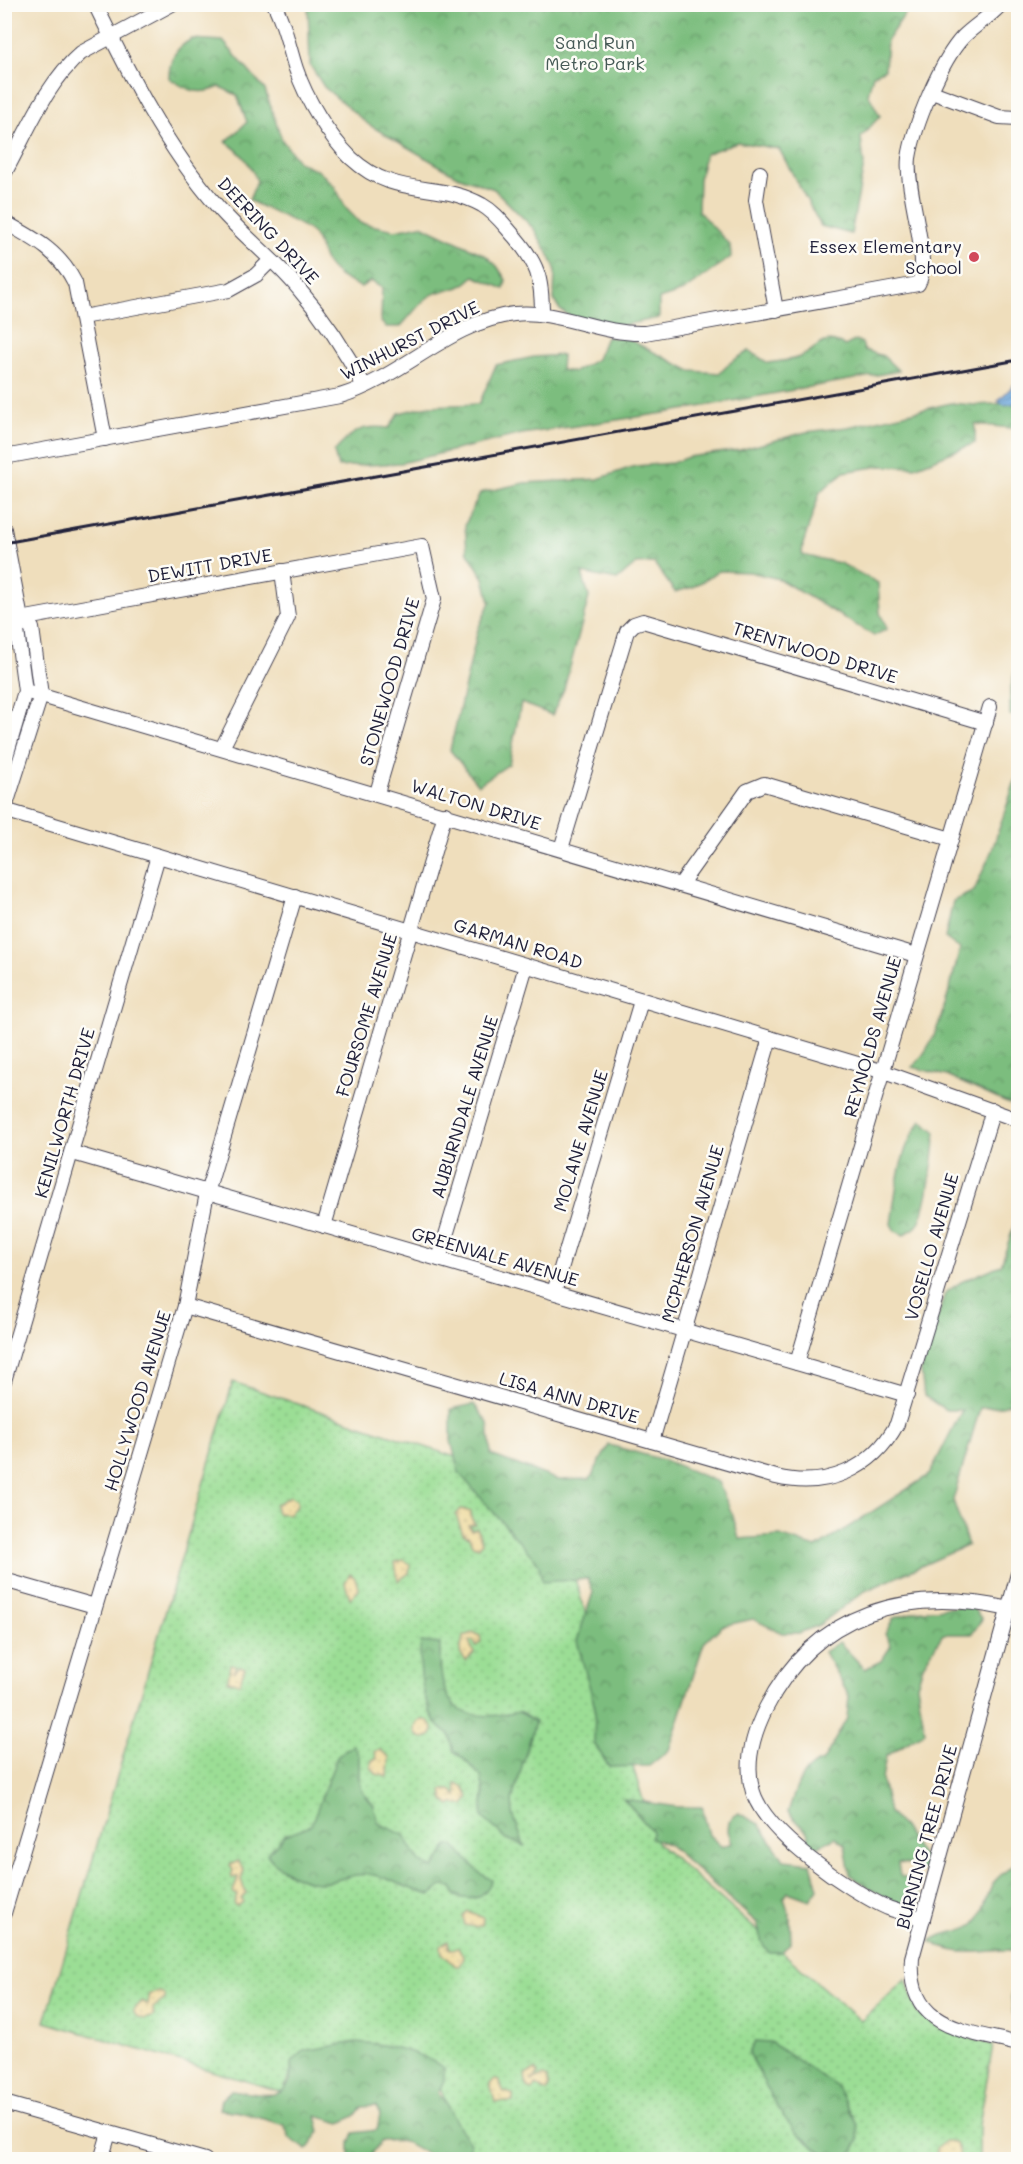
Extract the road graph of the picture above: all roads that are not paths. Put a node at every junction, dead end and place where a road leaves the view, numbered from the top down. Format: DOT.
graph roads {
  1 [pos="95,4"];
  2 [pos="172,4"];
  3 [pos="274,4"];
  4 [pos="1001,4"];
  5 [pos="110,36"];
  6 [pos="932,93"];
  7 [pos="1018,118"];
  8 [pos="760,173"];
  9 [pos="4,174"];
  10 [pos="4,222"];
  11 [pos="270,261"];
  12 [pos="776,310"];
  13 [pos="542,314"];
  14 [pos="82,317"];
  15 [pos="364,387"];
  16 [pos="105,439"];
  17 [pos="4,457"];
  18 [pos="4,529"];
  19 [pos="422,546"];
  20 [pos="282,571"];
  21 [pos="21,619"];
  22 [pos="4,622"];
  23 [pos="25,691"];
  24 [pos="40,695"];
  25 [pos="990,707"];
  26 [pos="986,723"];
  27 [pos="222,748"];
  28 [pos="4,763"];
  29 [pos="376,793"];
  30 [pos="5,811"];
  31 [pos="445,814"];
  32 [pos="951,839"];
  33 [pos="561,849"];
  34 [pos="158,856"];
  35 [pos="680,885"];
  36 [pos="295,896"];
  37 [pos="411,930"];
  38 [pos="916,955"];
  39 [pos="526,966"];
  40 [pos="641,1001"];
  41 [pos="770,1038"];
  42 [pos="881,1071"];
  43 [pos="993,1110"];
  44 [pos="1018,1120"];
  45 [pos="73,1153"];
  46 [pos="207,1192"];
  47 [pos="324,1226"];
  48 [pos="439,1259"];
  49 [pos="554,1292"];
  50 [pos="185,1306"];
  51 [pos="684,1330"];
  52 [pos="797,1363"];
  53 [pos="4,1381"];
  54 [pos="907,1395"];
  55 [pos="652,1441"];
  56 [pos="1018,1574"];
  57 [pos="4,1580"];
  58 [pos="95,1606"];
  59 [pos="1009,1609"];
  60 [pos="4,1913"];
  61 [pos="923,1918"];
  62 [pos="1018,2044"];
  63 [pos="4,2103"];
  64 [pos="109,2133"];
  65 [pos="101,2160"];
  66 [pos="205,2160"];
  1 -- 5 [label="street, DEERING DRIVE"];
  2 -- 5 [label="street"];
  3 -- 13 [label="street"];
  4 -- 6 [label="street"];
  5 -- 9 [label="street"];
  5 -- 11 [label="street, DEERING DRIVE"];
  6 -- 7 [label="street"];
  6 -- 12 [label="street, WINHURST DRIVE"];
  8 -- 12 [label="street"];
  10 -- 14 [label="street"];
  11 -- 14 [label="street"];
  11 -- 15 [label="street, DEERING DRIVE"];
  12 -- 13 [label="street, WINHURST DRIVE"];
  13 -- 15 [label="street, WINHURST DRIVE"];
  14 -- 16 [label="street"];
  15 -- 16 [label="street, WINHURST DRIVE"];
  16 -- 17 [label="street, WINHURST DRIVE"];
  18 -- 21 [label="street"];
  19 -- 20 [label="street, DEWITT DRIVE"];
  19 -- 29 [label="street, STONEWOOD DRIVE"];
  20 -- 21 [label="street, DEWITT DRIVE"];
  20 -- 27 [label="street"];
  21 -- 22 [label="street, DEWITT DRIVE"];
  21 -- 23 [label="street"];
  21 -- 24 [label="street"];
  23 -- 24 [label="street, WALTON DRIVE"];
  23 -- 28 [label="street"];
  24 -- 27 [label="street, WALTON DRIVE"];
  24 -- 30 [label="street"];
  25 -- 26 [label="street, REYNOLDS AVENUE"];
  26 -- 32 [label="street, REYNOLDS AVENUE"];
  26 -- 33 [label="street, TRENTWOOD DRIVE"];
  27 -- 29 [label="street, WALTON DRIVE"];
  29 -- 31 [label="street, WALTON DRIVE"];
  30 -- 34 [label="street, GARMAN ROAD"];
  31 -- 33 [label="street, WALTON DRIVE"];
  31 -- 37 [label="street, FOURSOME AVENUE"];
  32 -- 35 [label="street"];
  32 -- 38 [label="street, REYNOLDS AVENUE"];
  33 -- 35 [label="street, WALTON DRIVE"];
  34 -- 36 [label="street, GARMAN ROAD"];
  34 -- 45 [label="street, KENILWORTH DRIVE"];
  35 -- 38 [label="street, WALTON DRIVE"];
  36 -- 37 [label="street, GARMAN ROAD"];
  36 -- 46 [label="street, HOLLYWOOD AVENUE"];
  37 -- 39 [label="street, GARMAN ROAD"];
  37 -- 47 [label="street, FOURSOME AVENUE"];
  38 -- 42 [label="street, REYNOLDS AVENUE"];
  39 -- 40 [label="street, GARMAN ROAD"];
  39 -- 48 [label="street, AUBURNDALE AVENUE"];
  40 -- 41 [label="street, GARMAN ROAD"];
  40 -- 49 [label="street, MOLANE AVENUE"];
  41 -- 42 [label="street, GARMAN ROAD"];
  41 -- 51 [label="street, MCPHERSON AVENUE"];
  42 -- 43 [label="street, GARMAN ROAD"];
  42 -- 52 [label="street, REYNOLDS AVENUE"];
  43 -- 44 [label="street, GARMAN ROAD"];
  43 -- 54 [label="street, VOSELLO AVENUE"];
  45 -- 46 [label="street, GREENVALE AVENUE"];
  45 -- 53 [label="street, KENILWORTH DRIVE"];
  46 -- 47 [label="street, GREENVALE AVENUE"];
  46 -- 50 [label="street, HOLLYWOOD AVENUE"];
  47 -- 48 [label="street, GREENVALE AVENUE"];
  48 -- 49 [label="street, GREENVALE AVENUE"];
  49 -- 51 [label="street, GREENVALE AVENUE"];
  50 -- 55 [label="street, LISA ANN DRIVE"];
  50 -- 58 [label="street, HOLLYWOOD AVENUE"];
  51 -- 52 [label="street, GREENVALE AVENUE"];
  51 -- 55 [label="street, MCPHERSON AVENUE"];
  52 -- 54 [label="street, GREENVALE AVENUE"];
  54 -- 55 [label="street, LISA ANN DRIVE"];
  56 -- 59 [label="street, BURNING TREE DRIVE"];
  57 -- 58 [label="street"];
  58 -- 60 [label="street, HOLLYWOOD AVENUE"];
  59 -- 61 [label="street, BURNING TREE DRIVE"];
  59 -- 61 [label="street"];
  61 -- 62 [label="street, BURNING TREE DRIVE"];
  63 -- 64 [label="street"];
  64 -- 65 [label="street"];
  64 -- 66 [label="street"];
}
